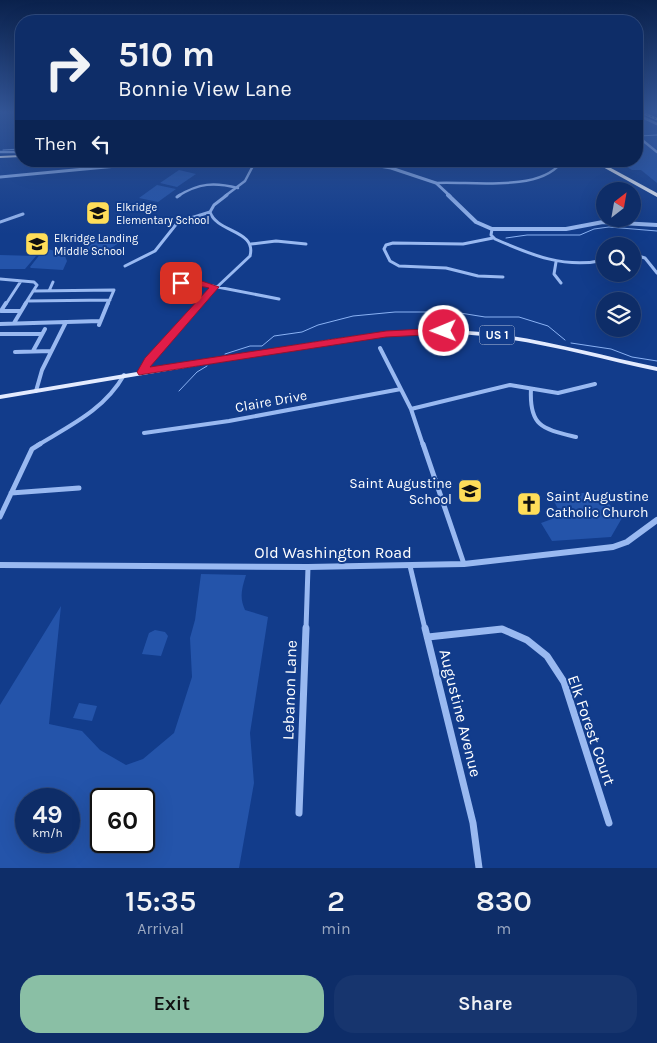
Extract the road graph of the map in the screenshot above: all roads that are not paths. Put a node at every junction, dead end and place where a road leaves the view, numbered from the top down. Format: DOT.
graph roads {
  1 [pos="15,156"];
  2 [pos="0,157"];
  3 [pos="0,161"];
  4 [pos="15,161"];
  5 [pos="94,167"];
  6 [pos="253,167"];
  7 [pos="382,167"];
  8 [pos="558,167"];
  9 [pos="605,167"];
  10 [pos="615,167"];
  11 [pos="0,177"];
  12 [pos="436,183"];
  13 [pos="238,188"];
  14 [pos="657,189"];
  15 [pos="657,195"];
  16 [pos="177,197"];
  17 [pos="210,212"];
  18 [pos="23,214"];
  19 [pos="0,222"];
  20 [pos="657,225"];
  21 [pos="492,229"];
  22 [pos="493,238"];
  23 [pos="251,244"];
  24 [pos="306,244"];
  25 [pos="641,257"];
  26 [pos="556,262"];
  27 [pos="596,262"];
  28 [pos="125,266"];
  29 [pos="657,273"];
  30 [pos="503,277"];
  31 [pos="0,279"];
  32 [pos="21,281"];
  33 [pos="53,282"];
  34 [pos="177,283"];
  35 [pos="561,283"];
  36 [pos="215,287"];
  37 [pos="33,291"];
  38 [pos="49,291"];
  39 [pos="279,299"];
  40 [pos="110,300"];
  41 [pos="27,301"];
  42 [pos="1,311"];
  43 [pos="21,311"];
  44 [pos="66,322"];
  45 [pos="14,323"];
  46 [pos="0,324"];
  47 [pos="0,334"];
  48 [pos="380,348"];
  49 [pos="34,351"];
  50 [pos="51,351"];
  51 [pos="15,352"];
  52 [pos="657,369"];
  53 [pos="142,372"];
  54 [pos="124,375"];
  55 [pos="594,384"];
  56 [pos="401,389"];
  57 [pos="532,389"];
  58 [pos="36,391"];
  59 [pos="0,397"];
  60 [pos="411,409"];
  61 [pos="144,433"];
  62 [pos="576,437"];
  63 [pos="78,488"];
  64 [pos="11,493"];
  65 [pos="0,517"];
  66 [pos="657,520"];
  67 [pos="464,564"];
  68 [pos="0,565"];
  69 [pos="410,566"];
  70 [pos="308,567"];
  71 [pos="428,637"];
  72 [pos="299,813"];
  73 [pos="609,823"];
  74 [pos="479,868"];
  1 -- 2 [label="highway"];
  3 -- 4 [label="highway"];
  5 -- 11 [label="street"];
  6 -- 13 [label="street"];
  7 -- 12 [label="street"];
  8 -- 12 [label="street"];
  9 -- 15 [label="highway"];
  10 -- 14 [label="highway"];
  12 -- 21 [label="street"];
  13 -- 16 [label="street"];
  13 -- 17 [label="street"];
  17 -- 23 [label="street"];
  17 -- 28 [label="street"];
  18 -- 19 [label="street"];
  20 -- 21 [label="street"];
  21 -- 22 [label="street"];
  22 -- 26 [label="street"];
  22 -- 30 [label="street"];
  23 -- 24 [label="street"];
  23 -- 36 [label="street"];
  25 -- 29 [label="street"];
  26 -- 27 [label="street"];
  26 -- 35 [label="street"];
  31 -- 32 [label="street"];
  32 -- 37 [label="street"];
  32 -- 42 [label="street"];
  33 -- 38 [label="street"];
  34 -- 36 [label="street"];
  36 -- 39 [label="street"];
  36 -- 53 [label="street"];
  37 -- 38 [label="street"];
  37 -- 41 [label="street"];
  38 -- 40 [label="street"];
  40 -- 41 [label="street"];
  40 -- 44 [label="street"];
  41 -- 43 [label="street"];
  42 -- 43 [label="street"];
  43 -- 45 [label="street"];
  44 -- 45 [label="street"];
  44 -- 50 [label="street"];
  45 -- 46 [label="street"];
  47 -- 49 [label="street"];
  48 -- 56 [label="street"];
  49 -- 50 [label="street"];
  49 -- 51 [label="street"];
  50 -- 58 [label="street"];
  52 -- 53 [label="main road, US 1"];
  53 -- 54 [label="main road, US 1"];
  54 -- 58 [label="main road, US 1"];
  54 -- 64 [label="street"];
  55 -- 57 [label="street"];
  56 -- 60 [label="street"];
  56 -- 61 [label="street, Claire Drive"];
  57 -- 60 [label="street"];
  57 -- 62 [label="street"];
  58 -- 59 [label="main road, US 1"];
  60 -- 67 [label="street"];
  63 -- 64 [label="street"];
  64 -- 65 [label="street"];
  66 -- 67 [label="street, Old Washington Road"];
  67 -- 69 [label="street, Old Washington Road"];
  68 -- 70 [label="street, Old Washington Road"];
  69 -- 70 [label="street, Old Washington Road"];
  69 -- 71 [label="street, Augustine Avenue"];
  70 -- 72 [label="street, Lebanon Lane"];
  71 -- 73 [label="street, Elk Forest Court"];
  71 -- 74 [label="street, Augustine Avenue"];
}
